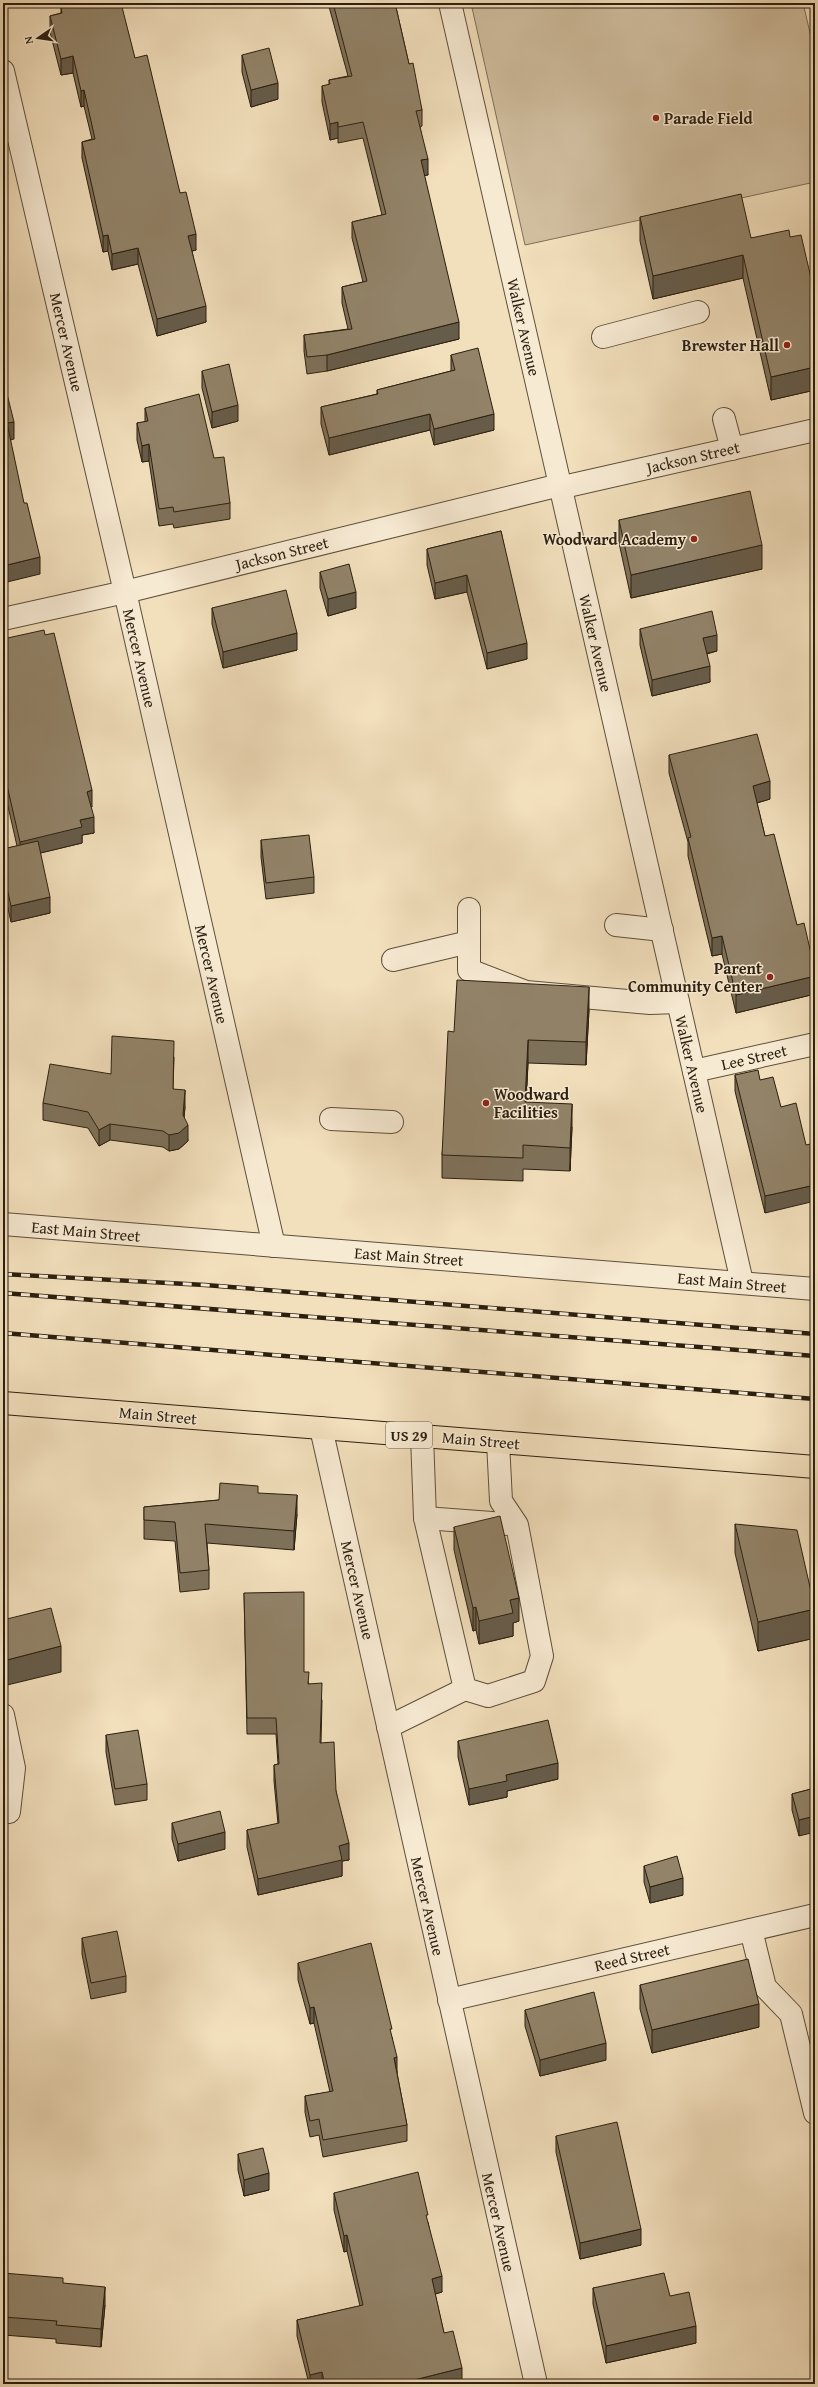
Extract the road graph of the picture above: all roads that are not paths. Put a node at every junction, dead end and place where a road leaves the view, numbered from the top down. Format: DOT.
graph roads {
  1 [pos="450,3"];
  2 [pos="3,71"];
  3 [pos="698,312"];
  4 [pos="603,337"];
  5 [pos="724,419"];
  6 [pos="815,430"];
  7 [pos="732,449"];
  8 [pos="566,485"];
  9 [pos="125,592"];
  10 [pos="3,619"];
  11 [pos="470,909"];
  12 [pos="616,925"];
  13 [pos="662,930"];
  14 [pos="469,942"];
  15 [pos="393,960"];
  16 [pos="678,1002"];
  17 [pos="815,1044"];
  18 [pos="694,1071"];
  19 [pos="331,1119"];
  20 [pos="392,1122"];
  21 [pos="3,1224"];
  22 [pos="274,1246"];
  23 [pos="742,1282"];
  24 [pos="815,1289"];
  25 [pos="3,1403"];
  26 [pos="322,1428"];
  27 [pos="422,1436"];
  28 [pos="498,1442"];
  29 [pos="815,1466"];
  30 [pos="425,1518"];
  31 [pos="516,1525"];
  32 [pos="465,1689"];
  33 [pos="3,1715"];
  34 [pos="388,1727"];
  35 [pos="3,1813"];
  36 [pos="815,1915"];
  37 [pos="751,1930"];
  38 [pos="449,2000"];
  39 [pos="815,2113"];
  40 [pos="536,2384"];
  1 -- 8 [label="street, Walker Avenue"];
  2 -- 9 [label="street, Mercer Avenue"];
  3 -- 4 [label="street"];
  5 -- 7 [label="street"];
  6 -- 7 [label="street, Jackson Street"];
  7 -- 8 [label="street, Jackson Street"];
  8 -- 9 [label="street, Jackson Street"];
  8 -- 13 [label="street, Walker Avenue"];
  9 -- 10 [label="street, Jackson Street"];
  9 -- 22 [label="street, Mercer Avenue"];
  11 -- 14 [label="street"];
  12 -- 13 [label="street"];
  13 -- 16 [label="street, Walker Avenue"];
  14 -- 15 [label="street"];
  14 -- 16 [label="street"];
  16 -- 18 [label="street, Walker Avenue"];
  17 -- 18 [label="street, Lee Street"];
  18 -- 23 [label="street, Walker Avenue"];
  19 -- 20 [label="street"];
  21 -- 22 [label="street, East Main Street"];
  22 -- 23 [label="street, East Main Street"];
  23 -- 24 [label="street, East Main Street"];
  25 -- 26 [label="main road, Main Street / US 29"];
  26 -- 27 [label="main road, Main Street / US 29"];
  26 -- 34 [label="street, Mercer Avenue"];
  27 -- 28 [label="main road, Main Street / US 29"];
  27 -- 30 [label="street"];
  28 -- 29 [label="main road, Main Street / US 29"];
  28 -- 31 [label="street"];
  30 -- 31 [label="street"];
  30 -- 32 [label="street"];
  31 -- 32 [label="street"];
  32 -- 34 [label="street"];
  33 -- 35 [label="street"];
  34 -- 38 [label="street, Mercer Avenue"];
  36 -- 37 [label="street, Reed Street"];
  37 -- 38 [label="street, Reed Street"];
  37 -- 39 [label="street"];
  38 -- 40 [label="street, Mercer Avenue"];
}
